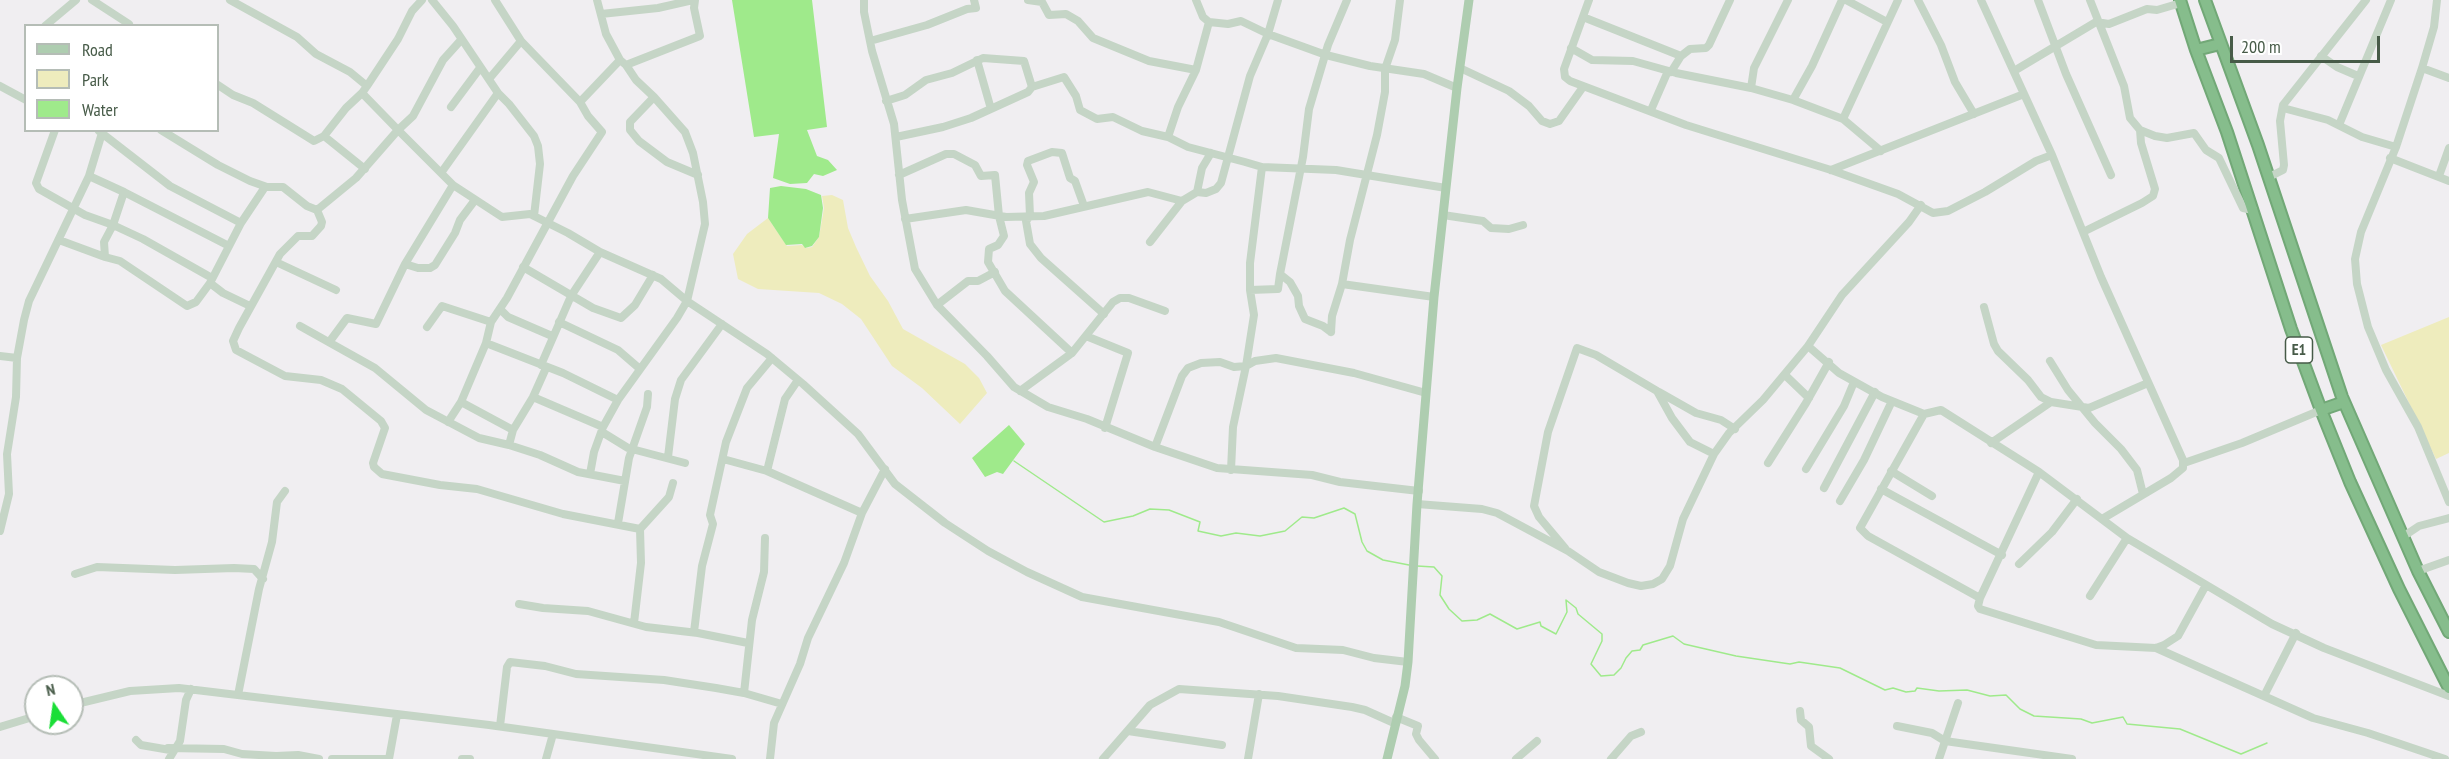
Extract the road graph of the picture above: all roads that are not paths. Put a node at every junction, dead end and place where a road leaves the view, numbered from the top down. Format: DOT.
graph roads {
  1 [pos="76,0"];
  2 [pos="92,0"];
  3 [pos="230,0"];
  4 [pos="422,0"];
  5 [pos="432,0"];
  6 [pos="495,0"];
  7 [pos="597,0"];
  8 [pos="694,0"];
  9 [pos="864,0"];
  10 [pos="974,0"];
  11 [pos="1028,0"];
  12 [pos="1196,0"];
  13 [pos="1278,0"];
  14 [pos="1347,0"];
  15 [pos="1400,0"];
  16 [pos="1469,0"];
  17 [pos="1589,0"];
  18 [pos="1730,0"];
  19 [pos="1788,0"];
  20 [pos="1844,0"];
  21 [pos="1898,0"];
  22 [pos="1918,0"];
  23 [pos="1981,0"];
  24 [pos="2038,0"];
  25 [pos="2090,0"];
  26 [pos="2205,0"];
  27 [pos="2366,0"];
  28 [pos="2391,0"];
  29 [pos="2437,0"];
  30 [pos="2180,1"];
  31 [pos="601,14"];
  32 [pos="1584,17"];
  33 [pos="2096,21"];
  34 [pos="1209,22"];
  35 [pos="1887,22"];
  36 [pos="47,24"];
  37 [pos="129,24"];
  38 [pos="1268,34"];
  39 [pos="461,40"];
  40 [pos="521,41"];
  41 [pos="870,41"];
  42 [pos="2220,44"];
  43 [pos="2055,46"];
  44 [pos="1571,48"];
  45 [pos="2196,50"];
  46 [pos="1326,56"];
  47 [pos="1681,56"];
  48 [pos="2321,56"];
  49 [pos="977,60"];
  50 [pos="623,63"];
  51 [pos="480,68"];
  52 [pos="1460,68"];
  53 [pos="2422,68"];
  54 [pos="1386,69"];
  55 [pos="1196,70"];
  56 [pos="2014,71"];
  57 [pos="1670,72"];
  58 [pos="2358,76"];
  59 [pos="2449,78"];
  60 [pos="489,79"];
  61 [pos="0,86"];
  62 [pos="219,86"];
  63 [pos="1032,87"];
  64 [pos="1583,87"];
  65 [pos="1456,88"];
  66 [pos="1751,88"];
  67 [pos="365,89"];
  68 [pos="498,93"];
  69 [pos="2024,94"];
  70 [pos="654,97"];
  71 [pos="24,99"];
  72 [pos="1793,99"];
  73 [pos="886,101"];
  74 [pos="580,102"];
  75 [pos="451,108"];
  76 [pos="2283,108"];
  77 [pos="991,109"];
  78 [pos="1651,110"];
  79 [pos="1974,114"];
  80 [pos="1843,119"];
  81 [pos="2339,125"];
  82 [pos="398,130"];
  83 [pos="2140,130"];
  84 [pos="55,132"];
  85 [pos="100,132"];
  86 [pos="164,132"];
  87 [pos="324,136"];
  88 [pos="896,137"];
  89 [pos="1168,137"];
  90 [pos="2396,147"];
  91 [pos="2449,148"];
  92 [pos="1881,151"];
  93 [pos="1211,153"];
  94 [pos="2052,155"];
  95 [pos="1227,156"];
  96 [pos="2390,158"];
  97 [pos="1262,166"];
  98 [pos="365,169"];
  99 [pos="1299,169"];
  100 [pos="1832,170"];
  101 [pos="441,173"];
  102 [pos="698,175"];
  103 [pos="899,175"];
  104 [pos="1367,175"];
  105 [pos="2111,175"];
  106 [pos="89,176"];
  107 [pos="2439,176"];
  108 [pos="2269,177"];
  109 [pos="2449,181"];
  110 [pos="453,185"];
  111 [pos="264,187"];
  112 [pos="1446,188"];
  113 [pos="124,192"];
  114 [pos="1197,192"];
  115 [pos="474,200"];
  116 [pos="1182,201"];
  117 [pos="1921,205"];
  118 [pos="1084,206"];
  119 [pos="74,208"];
  120 [pos="317,210"];
  121 [pos="2253,210"];
  122 [pos="1443,215"];
  123 [pos="534,216"];
  124 [pos="999,216"];
  125 [pos="1030,216"];
  126 [pos="905,219"];
  127 [pos="241,223"];
  128 [pos="549,223"];
  129 [pos="113,225"];
  130 [pos="1523,225"];
  131 [pos="2083,232"];
  132 [pos="59,240"];
  133 [pos="1150,242"];
  134 [pos="229,246"];
  135 [pos="600,252"];
  136 [pos="105,257"];
  137 [pos="276,262"];
  138 [pos="405,264"];
  139 [pos="523,267"];
  140 [pos="995,272"];
  141 [pos="1281,274"];
  142 [pos="653,275"];
  143 [pos="211,280"];
  144 [pos="1342,285"];
  145 [pos="336,290"];
  146 [pos="1250,290"];
  147 [pos="571,296"];
  148 [pos="1434,297"];
  149 [pos="687,301"];
  150 [pos="936,305"];
  151 [pos="250,306"];
  152 [pos="1984,308"];
  153 [pos="500,309"];
  154 [pos="1165,311"];
  155 [pos="1104,314"];
  156 [pos="559,321"];
  157 [pos="491,322"];
  158 [pos="722,324"];
  159 [pos="300,326"];
  160 [pos="427,327"];
  161 [pos="552,336"];
  162 [pos="1086,336"];
  163 [pos="330,341"];
  164 [pos="486,343"];
  165 [pos="1808,346"];
  166 [pos="1072,353"];
  167 [pos="0,356"];
  168 [pos="16,358"];
  169 [pos="772,358"];
  170 [pos="2050,361"];
  171 [pos="1828,362"];
  172 [pos="543,366"];
  173 [pos="1246,366"];
  174 [pos="640,369"];
  175 [pos="1785,375"];
  176 [pos="798,380"];
  177 [pos="1854,382"];
  178 [pos="2148,383"];
  179 [pos="1020,391"];
  180 [pos="1657,391"];
  181 [pos="1875,392"];
  182 [pos="1426,393"];
  183 [pos="648,394"];
  184 [pos="533,397"];
  185 [pos="1809,398"];
  186 [pos="618,400"];
  187 [pos="1892,401"];
  188 [pos="461,402"];
  189 [pos="2051,402"];
  190 [pos="2344,402"];
  191 [pos="2084,409"];
  192 [pos="2321,410"];
  193 [pos="1924,414"];
  194 [pos="448,422"];
  195 [pos="1106,428"];
  196 [pos="602,429"];
  197 [pos="1735,429"];
  198 [pos="513,430"];
  199 [pos="1991,443"];
  200 [pos="509,445"];
  201 [pos="1155,447"];
  202 [pos="634,449"];
  203 [pos="1714,454"];
  204 [pos="3,456"];
  205 [pos="668,457"];
  206 [pos="723,459"];
  207 [pos="685,463"];
  208 [pos="1768,463"];
  209 [pos="2184,463"];
  210 [pos="885,469"];
  211 [pos="1806,469"];
  212 [pos="1231,470"];
  213 [pos="767,471"];
  214 [pos="1891,471"];
  215 [pos="2039,472"];
  216 [pos="590,474"];
  217 [pos="625,481"];
  218 [pos="673,483"];
  219 [pos="1824,488"];
  220 [pos="1881,489"];
  221 [pos="285,491"];
  222 [pos="1419,491"];
  223 [pos="2144,494"];
  224 [pos="1932,495"];
  225 [pos="2077,499"];
  226 [pos="1840,501"];
  227 [pos="2449,502"];
  228 [pos="1417,504"];
  229 [pos="862,513"];
  230 [pos="2449,518"];
  231 [pos="2102,519"];
  232 [pos="618,523"];
  233 [pos="639,529"];
  234 [pos="0,531"];
  235 [pos="2404,536"];
  236 [pos="765,538"];
  237 [pos="2127,538"];
  238 [pos="1568,551"];
  239 [pos="2002,555"];
  240 [pos="2449,560"];
  241 [pos="2019,564"];
  242 [pos="2418,571"];
  243 [pos="75,574"];
  244 [pos="263,579"];
  245 [pos="2206,585"];
  246 [pos="2090,596"];
  247 [pos="1980,598"];
  248 [pos="519,604"];
  249 [pos="634,623"];
  250 [pos="694,632"];
  251 [pos="2449,632"];
  252 [pos="2296,633"];
  253 [pos="748,643"];
  254 [pos="2156,648"];
  255 [pos="1407,662"];
  256 [pos="2449,688"];
  257 [pos="191,689"];
  258 [pos="744,693"];
  259 [pos="1259,694"];
  260 [pos="238,695"];
  261 [pos="2264,696"];
  262 [pos="2449,696"];
  263 [pos="84,702"];
  264 [pos="1958,703"];
  265 [pos="782,704"];
  266 [pos="1800,711"];
  267 [pos="397,715"];
  268 [pos="24,720"];
  269 [pos="1395,720"];
  270 [pos="500,726"];
  271 [pos="1897,726"];
  272 [pos="0,727"];
  273 [pos="1128,731"];
  274 [pos="1641,732"];
  275 [pos="553,734"];
  276 [pos="136,740"];
  277 [pos="1536,741"];
  278 [pos="1945,741"];
  279 [pos="1222,746"];
  280 [pos="171,752"];
  281 [pos="683,755"];
  282 [pos="318,759"];
  283 [pos="332,759"];
  284 [pos="388,759"];
  285 [pos="462,759"];
  286 [pos="470,759"];
  287 [pos="546,759"];
  288 [pos="732,759"];
  289 [pos="770,759"];
  290 [pos="1103,759"];
  291 [pos="1248,759"];
  292 [pos="1387,759"];
  293 [pos="1435,759"];
  294 [pos="1516,759"];
  295 [pos="1611,759"];
  296 [pos="1829,759"];
  297 [pos="1939,759"];
  298 [pos="2072,759"];
  299 [pos="2445,759"];
  1 -- 36 [label="street"];
  2 -- 37 [label="street"];
  3 -- 67 [label="street"];
  4 -- 67 [label="street"];
  5 -- 39 [label="street"];
  6 -- 40 [label="street"];
  7 -- 31 [label="street"];
  8 -- 31 [label="street"];
  8 -- 50 [label="street"];
  9 -- 41 [label="street"];
  10 -- 41 [label="street"];
  11 -- 55 [label="street"];
  12 -- 34 [label="street"];
  13 -- 38 [label="street"];
  14 -- 46 [label="street"];
  15 -- 54 [label="street"];
  16 -- 52 [label="main road"];
  17 -- 32 [label="street"];
  18 -- 47 [label="street"];
  19 -- 66 [label="street"];
  20 -- 35 [label="street"];
  20 -- 72 [label="street"];
  21 -- 35 [label="street"];
  22 -- 79 [label="street"];
  23 -- 56 [label="street"];
  24 -- 43 [label="street"];
  25 -- 33 [label="street"];
  26 -- 42 [label="highway, E1"];
  27 -- 48 [label="street"];
  28 -- 58 [label="street"];
  29 -- 53 [label="street"];
  30 -- 33 [label="street"];
  30 -- 45 [label="highway, E1"];
  31 -- 50 [label="street"];
  32 -- 44 [label="street"];
  32 -- 47 [label="street"];
  33 -- 43 [label="street"];
  33 -- 83 [label="street"];
  34 -- 38 [label="street"];
  34 -- 55 [label="street"];
  35 -- 80 [label="street"];
  38 -- 46 [label="street"];
  38 -- 95 [label="street"];
  39 -- 51 [label="street"];
  39 -- 82 [label="street"];
  40 -- 60 [label="street"];
  40 -- 74 [label="street"];
  41 -- 73 [label="street"];
  42 -- 45 [label="highway"];
  42 -- 108 [label="highway, E1"];
  43 -- 56 [label="street"];
  43 -- 105 [label="street"];
  44 -- 57 [label="street"];
  44 -- 64 [label="street"];
  45 -- 121 [label="highway, E1"];
  46 -- 54 [label="street"];
  46 -- 99 [label="street"];
  47 -- 57 [label="street"];
  48 -- 58 [label="street"];
  48 -- 76 [label="street"];
  49 -- 63 [label="street"];
  49 -- 73 [label="street"];
  49 -- 77 [label="street"];
  50 -- 70 [label="street"];
  50 -- 74 [label="street"];
  51 -- 60 [label="street"];
  51 -- 75 [label="street"];
  52 -- 64 [label="street"];
  52 -- 65 [label="main road"];
  53 -- 59 [label="street"];
  53 -- 90 [label="street"];
  54 -- 65 [label="street"];
  54 -- 104 [label="street"];
  55 -- 89 [label="street"];
  56 -- 69 [label="street"];
  57 -- 66 [label="street"];
  57 -- 78 [label="street"];
  58 -- 81 [label="street"];
  60 -- 68 [label="street"];
  61 -- 71 [label="street"];
  62 -- 87 [label="street"];
  63 -- 77 [label="street"];
  63 -- 89 [label="street"];
  64 -- 78 [label="street"];
  65 -- 112 [label="main road"];
  66 -- 72 [label="street"];
  67 -- 82 [label="street"];
  67 -- 87 [label="street"];
  68 -- 101 [label="street"];
  68 -- 123 [label="street"];
  69 -- 79 [label="street"];
  69 -- 94 [label="street"];
  70 -- 102 [label="street"];
  70 -- 102 [label="street"];
  72 -- 80 [label="street"];
  73 -- 88 [label="street"];
  74 -- 128 [label="street"];
  76 -- 81 [label="street"];
  76 -- 108 [label="street"];
  77 -- 88 [label="street"];
  78 -- 100 [label="street"];
  79 -- 92 [label="street"];
  80 -- 92 [label="street"];
  81 -- 90 [label="street"];
  82 -- 98 [label="street"];
  82 -- 101 [label="street"];
  83 -- 121 [label="street"];
  83 -- 131 [label="street"];
  84 -- 119 [label="street"];
  85 -- 106 [label="street"];
  85 -- 127 [label="street"];
  86 -- 111 [label="street"];
  87 -- 98 [label="street"];
  88 -- 103 [label="street"];
  89 -- 93 [label="street"];
  90 -- 96 [label="street"];
  91 -- 107 [label="street"];
  92 -- 100 [label="street"];
  93 -- 95 [label="street"];
  93 -- 114 [label="street"];
  94 -- 117 [label="street"];
  94 -- 131 [label="street"];
  95 -- 97 [label="street"];
  95 -- 114 [label="street"];
  96 -- 107 [label="street"];
  96 -- 227 [label="street"];
  97 -- 99 [label="street"];
  97 -- 146 [label="street"];
  98 -- 120 [label="street"];
  99 -- 104 [label="street"];
  99 -- 141 [label="street"];
  100 -- 117 [label="street"];
  101 -- 110 [label="street"];
  102 -- 149 [label="street"];
  103 -- 124 [label="street"];
  103 -- 126 [label="street"];
  104 -- 112 [label="street"];
  104 -- 144 [label="street"];
  106 -- 113 [label="street"];
  106 -- 119 [label="street"];
  107 -- 109 [label="street"];
  108 -- 190 [label="highway, E1"];
  110 -- 115 [label="street"];
  110 -- 138 [label="street"];
  111 -- 120 [label="street"];
  111 -- 127 [label="street"];
  112 -- 122 [label="main road"];
  113 -- 129 [label="street"];
  113 -- 134 [label="street"];
  114 -- 116 [label="street"];
  115 -- 123 [label="street"];
  115 -- 138 [label="street"];
  116 -- 118 [label="street"];
  116 -- 133 [label="street"];
  117 -- 165 [label="street"];
  118 -- 125 [label="street"];
  118 -- 125 [label="street"];
  119 -- 129 [label="street"];
  119 -- 132 [label="street"];
  120 -- 137 [label="street"];
  121 -- 192 [label="highway, E1"];
  122 -- 130 [label="street"];
  122 -- 148 [label="main road"];
  123 -- 128 [label="street"];
  124 -- 125 [label="street"];
  124 -- 126 [label="street"];
  124 -- 140 [label="street"];
  125 -- 155 [label="street"];
  126 -- 150 [label="street"];
  127 -- 134 [label="street"];
  128 -- 135 [label="street"];
  128 -- 139 [label="street"];
  129 -- 136 [label="street"];
  129 -- 143 [label="street"];
  131 -- 178 [label="street"];
  132 -- 136 [label="street"];
  132 -- 168 [label="street"];
  134 -- 143 [label="street"];
  135 -- 142 [label="street"];
  135 -- 147 [label="street"];
  136 -- 143 [label="street"];
  137 -- 145 [label="street"];
  137 -- 151 [label="street"];
  138 -- 163 [label="street"];
  139 -- 147 [label="street"];
  139 -- 153 [label="street"];
  140 -- 150 [label="street"];
  140 -- 166 [label="street"];
  141 -- 144 [label="street"];
  141 -- 146 [label="street"];
  142 -- 147 [label="street"];
  142 -- 149 [label="street"];
  143 -- 151 [label="street"];
  144 -- 148 [label="street"];
  146 -- 173 [label="street"];
  147 -- 156 [label="street"];
  148 -- 182 [label="main road"];
  149 -- 158 [label="street"];
  149 -- 174 [label="street"];
  150 -- 179 [label="street"];
  151 -- 232 [label="street"];
  152 -- 189 [label="street"];
  153 -- 157 [label="street"];
  153 -- 161 [label="street"];
  154 -- 155 [label="street"];
  155 -- 162 [label="street"];
  156 -- 161 [label="street"];
  156 -- 174 [label="street"];
  157 -- 160 [label="street"];
  157 -- 164 [label="street"];
  158 -- 169 [label="street"];
  158 -- 205 [label="street"];
  159 -- 163 [label="street"];
  161 -- 172 [label="street"];
  162 -- 166 [label="street"];
  162 -- 195 [label="street"];
  163 -- 194 [label="street"];
  164 -- 172 [label="street"];
  164 -- 188 [label="street"];
  165 -- 171 [label="street"];
  165 -- 175 [label="street"];
  166 -- 179 [label="street"];
  167 -- 168 [label="street"];
  168 -- 204 [label="street"];
  169 -- 176 [label="street"];
  169 -- 206 [label="street"];
  170 -- 191 [label="street"];
  171 -- 177 [label="street"];
  171 -- 185 [label="street"];
  172 -- 184 [label="street"];
  172 -- 186 [label="street"];
  173 -- 182 [label="street"];
  173 -- 201 [label="street"];
  173 -- 212 [label="street"];
  174 -- 186 [label="street"];
  175 -- 185 [label="street"];
  175 -- 197 [label="street"];
  176 -- 210 [label="street"];
  176 -- 213 [label="street"];
  177 -- 181 [label="street"];
  177 -- 211 [label="street"];
  178 -- 191 [label="street"];
  178 -- 209 [label="street"];
  179 -- 195 [label="street"];
  180 -- 197 [label="street"];
  180 -- 203 [label="street"];
  180 -- 238 [label="street"];
  181 -- 187 [label="street"];
  181 -- 219 [label="street"];
  182 -- 222 [label="main road"];
  183 -- 202 [label="street"];
  184 -- 196 [label="street"];
  184 -- 198 [label="street"];
  185 -- 208 [label="street"];
  186 -- 196 [label="street"];
  187 -- 193 [label="street"];
  187 -- 226 [label="street"];
  188 -- 194 [label="street"];
  188 -- 198 [label="street"];
  189 -- 191 [label="street"];
  189 -- 199 [label="street"];
  190 -- 192 [label="highway"];
  190 -- 235 [label="highway, E1"];
  191 -- 223 [label="street"];
  192 -- 209 [label="street"];
  192 -- 256 [label="highway, E1"];
  193 -- 199 [label="street"];
  193 -- 214 [label="street"];
  194 -- 200 [label="street"];
  195 -- 201 [label="street"];
  196 -- 202 [label="street"];
  196 -- 216 [label="street"];
  197 -- 203 [label="street"];
  198 -- 200 [label="street"];
  199 -- 215 [label="street"];
  200 -- 216 [label="street"];
  201 -- 212 [label="street"];
  202 -- 205 [label="street"];
  202 -- 217 [label="street"];
  203 -- 238 [label="street"];
  204 -- 234 [label="street"];
  205 -- 207 [label="street"];
  206 -- 213 [label="street"];
  206 -- 250 [label="street"];
  209 -- 223 [label="street"];
  210 -- 229 [label="street"];
  210 -- 255 [label="street"];
  212 -- 222 [label="street"];
  213 -- 229 [label="street"];
  214 -- 220 [label="street"];
  214 -- 224 [label="street"];
  215 -- 225 [label="street"];
  215 -- 239 [label="street"];
  216 -- 217 [label="street"];
  217 -- 232 [label="street"];
  218 -- 233 [label="street"];
  220 -- 239 [label="street"];
  220 -- 247 [label="street"];
  221 -- 244 [label="street"];
  222 -- 228 [label="main road"];
  223 -- 231 [label="street"];
  225 -- 231 [label="street"];
  225 -- 241 [label="street"];
  228 -- 238 [label="street"];
  228 -- 255 [label="main road"];
  229 -- 265 [label="street"];
  230 -- 235 [label="street"];
  231 -- 237 [label="street"];
  232 -- 233 [label="street"];
  233 -- 249 [label="street"];
  235 -- 242 [label="highway, E1"];
  236 -- 253 [label="street"];
  237 -- 245 [label="street"];
  237 -- 246 [label="street"];
  239 -- 247 [label="street"];
  240 -- 242 [label="street"];
  242 -- 251 [label="highway, E1"];
  243 -- 244 [label="street"];
  244 -- 260 [label="street"];
  245 -- 252 [label="street"];
  245 -- 254 [label="street"];
  247 -- 254 [label="street"];
  248 -- 249 [label="street"];
  249 -- 250 [label="street"];
  250 -- 253 [label="street"];
  252 -- 261 [label="street"];
  252 -- 262 [label="street"];
  253 -- 258 [label="street"];
  254 -- 261 [label="street"];
  255 -- 269 [label="main road"];
  257 -- 260 [label="street"];
  257 -- 263 [label="street"];
  257 -- 280 [label="street"];
  258 -- 265 [label="street"];
  258 -- 270 [label="street"];
  259 -- 269 [label="street"];
  259 -- 273 [label="street"];
  259 -- 291 [label="street"];
  260 -- 267 [label="street"];
  261 -- 299 [label="street"];
  264 -- 278 [label="street"];
  265 -- 289 [label="street"];
  266 -- 296 [label="street"];
  267 -- 270 [label="street"];
  267 -- 284 [label="street"];
  268 -- 272 [label="street"];
  269 -- 292 [label="main road"];
  269 -- 293 [label="street"];
  270 -- 275 [label="street"];
  271 -- 278 [label="street"];
  273 -- 279 [label="street"];
  273 -- 290 [label="street"];
  274 -- 295 [label="street"];
  275 -- 281 [label="street"];
  275 -- 287 [label="street"];
  276 -- 280 [label="street"];
  277 -- 294 [label="street"];
  278 -- 297 [label="street"];
  278 -- 298 [label="street"];
  280 -- 282 [label="street"];
  281 -- 288 [label="street"];
  283 -- 284 [label="street"];
  285 -- 286 [label="street"];
}
